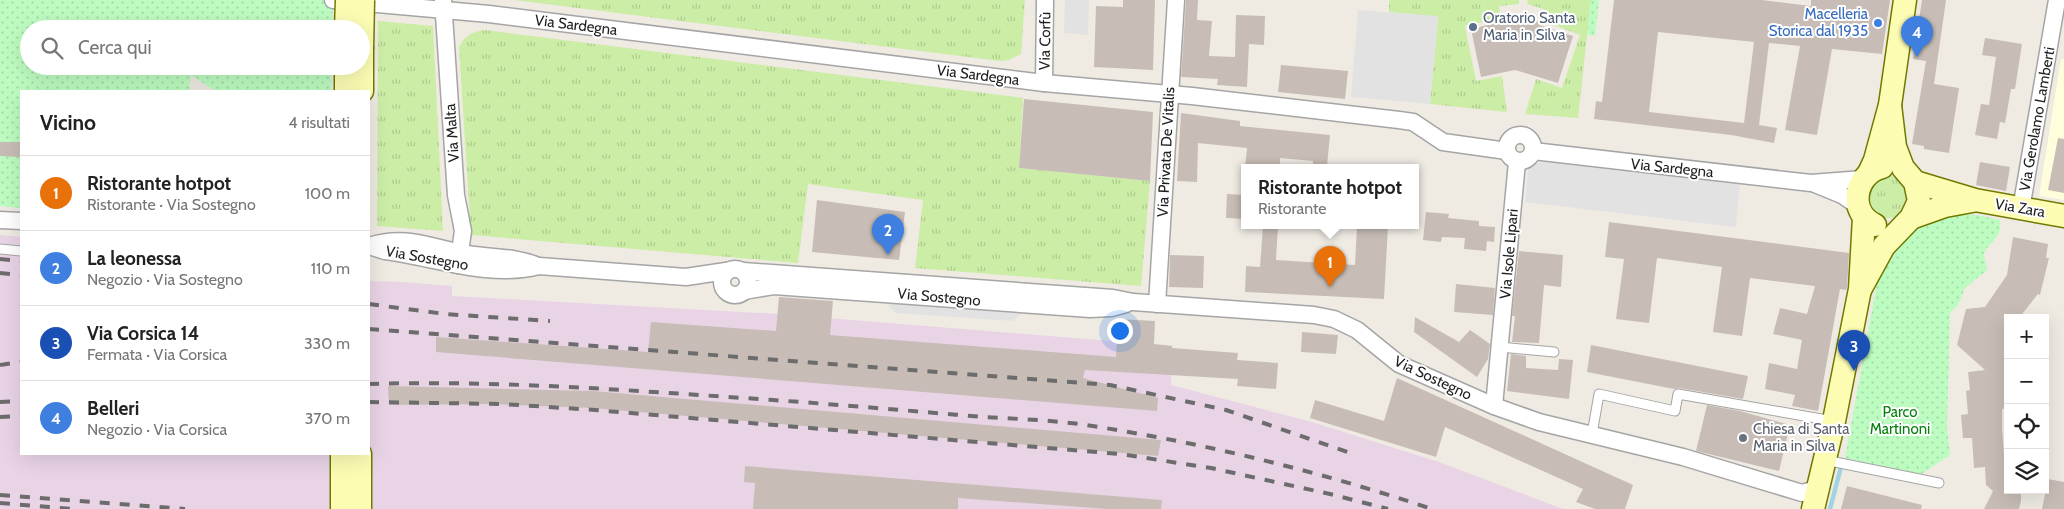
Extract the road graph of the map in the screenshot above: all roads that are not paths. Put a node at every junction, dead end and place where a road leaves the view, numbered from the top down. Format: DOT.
graph roads {
  1 [pos="333,0"];
  2 [pos="347,0"];
  3 [pos="363,0"];
  4 [pos="1046,0"];
  5 [pos="1176,0"];
  6 [pos="1905,0"];
  7 [pos="2057,0"];
  8 [pos="443,5"];
  9 [pos="346,20"];
  10 [pos="363,20"];
  11 [pos="346,75"];
  12 [pos="362,75"];
  13 [pos="1044,83"];
  14 [pos="346,90"];
  15 [pos="362,90"];
  16 [pos="1168,94"];
  17 [pos="1890,105"];
  18 [pos="1533,151"];
  19 [pos="1512,156"];
  20 [pos="1909,175"];
  21 [pos="1866,176"];
  22 [pos="1811,183"];
  23 [pos="1975,200"];
  24 [pos="2021,208"];
  25 [pos="1861,211"];
  26 [pos="2064,216"];
  27 [pos="0,220"];
  28 [pos="20,222"];
  29 [pos="1907,222"];
  30 [pos="370,246"];
  31 [pos="0,249"];
  32 [pos="20,251"];
  33 [pos="459,259"];
  34 [pos="743,271"];
  35 [pos="724,279"];
  36 [pos="1860,289"];
  37 [pos="744,291"];
  38 [pos="1133,302"];
  39 [pos="1157,304"];
  40 [pos="1500,347"];
  41 [pos="1554,352"];
  42 [pos="1494,406"];
  43 [pos="1834,421"];
  44 [pos="1592,434"];
  45 [pos="342,455"];
  46 [pos="360,455"];
  47 [pos="1823,467"];
  48 [pos="1940,483"];
  49 [pos="1810,504"];
  50 [pos="342,509"];
  51 [pos="360,509"];
  1 -- 8 [label="street, Via Sardegna"];
  2 -- 9 [label="main road, bridge"];
  3 -- 10 [label="main road, bridge"];
  4 -- 13 [label="street, Via Corfù"];
  5 -- 16 [label="street, Via Privata De Vitalis"];
  6 -- 17 [label="main road"];
  7 -- 24 [label="street, Via Gerolamo Lamberti"];
  8 -- 13 [label="street, Via Sardegna"];
  8 -- 33 [label="street, Via Malta"];
  11 -- 14 [label="main road"];
  12 -- 15 [label="main road, bridge"];
  13 -- 16 [label="street, Via Sardegna"];
  16 -- 19 [label="street, Via Sardegna"];
  16 -- 39 [label="street, Via Privata De Vitalis"];
  17 -- 20 [label="main road"];
  17 -- 21 [label="main road"];
  18 -- 19 [label="street"];
  18 -- 19 [label="street"];
  18 -- 22 [label="street, Via Sardegna"];
  19 -- 40 [label="street, Via Isole Lipari"];
  20 -- 21 [label="main road"];
  20 -- 23 [label="main road, Via Zara"];
  20 -- 29 [label="main road"];
  21 -- 22 [label="street, Via Sardegna"];
  21 -- 25 [label="main road"];
  22 -- 25 [label="street, Via Sardegna"];
  23 -- 24 [label="main road, Via Zara"];
  23 -- 29 [label="main road, Via Zara"];
  24 -- 26 [label="main road, Via Zara"];
  25 -- 29 [label="main road"];
  25 -- 36 [label="main road"];
  27 -- 28 [label="street"];
  29 -- 36 [label="main road"];
  30 -- 33 [label="street, Via Sostegno"];
  31 -- 32 [label="lane"];
  33 -- 35 [label="street, Via Sostegno"];
  34 -- 35 [label="street, Via Sostegno"];
  34 -- 37 [label="street"];
  34 -- 38 [label="street, Via Sostegno"];
  35 -- 37 [label="street, Via Sostegno"];
  36 -- 43 [label="main road"];
  37 -- 38 [label="street, Via Sostegno"];
  38 -- 39 [label="street, Via Sostegno"];
  39 -- 42 [label="street, Via Sostegno"];
  40 -- 41 [label="lane"];
  40 -- 42 [label="street, Via Isole Lipari"];
  42 -- 44 [label="street, Via Sostegno"];
  43 -- 44 [label="lane"];
  43 -- 47 [label="main road"];
  44 -- 49 [label="street, Via Sostegno"];
  45 -- 50 [label="main road"];
  46 -- 51 [label="main road"];
  47 -- 48 [label="lane"];
  47 -- 49 [label="main road"];
}
